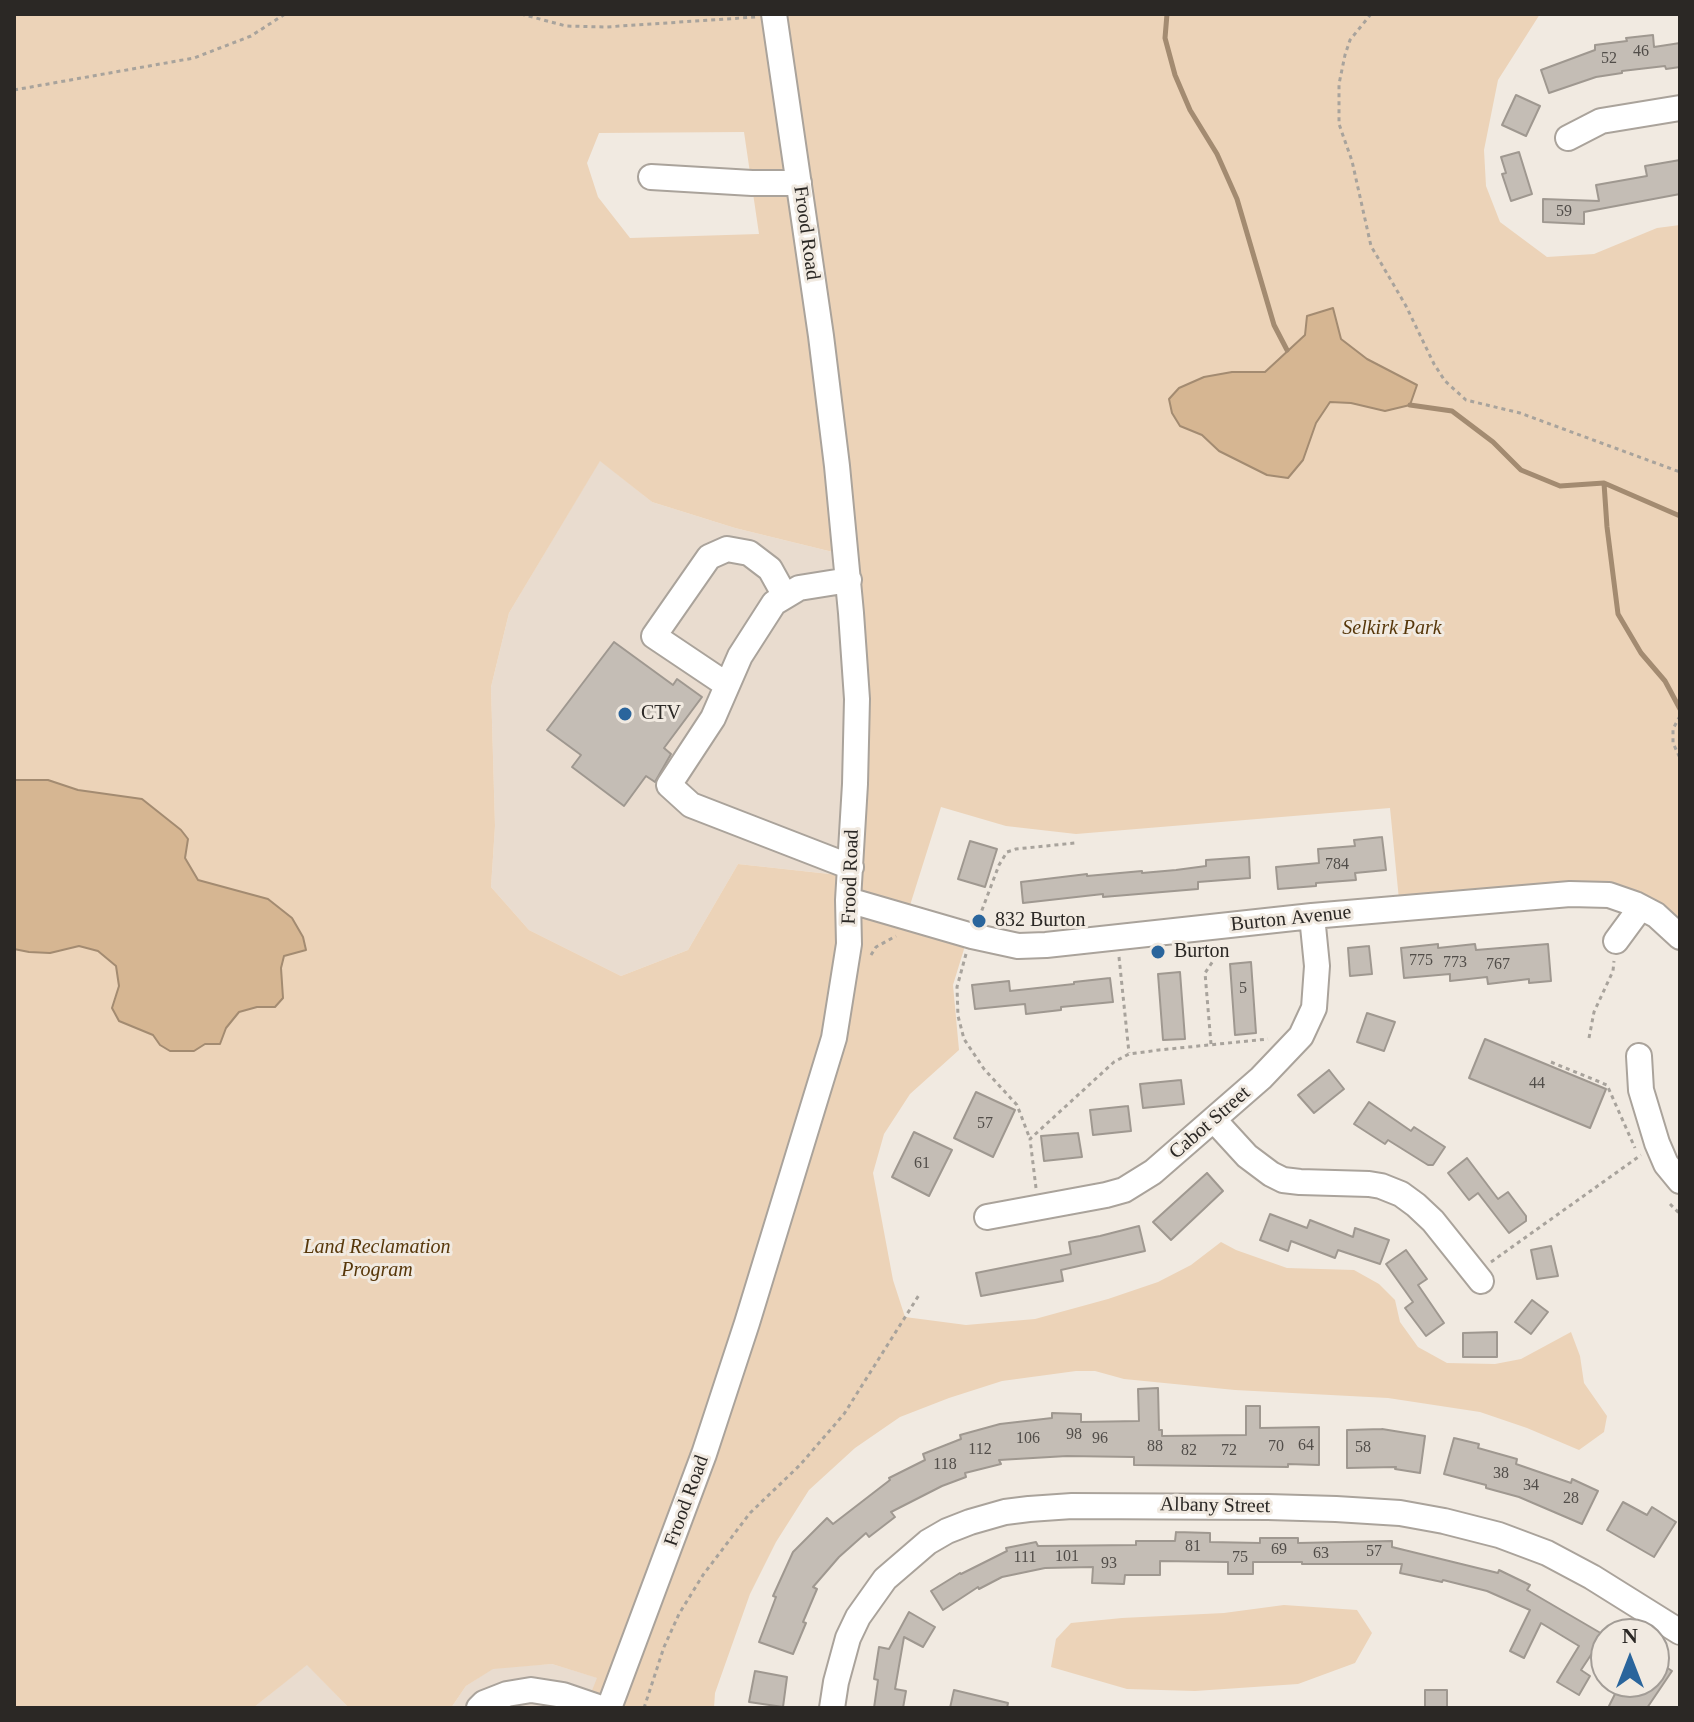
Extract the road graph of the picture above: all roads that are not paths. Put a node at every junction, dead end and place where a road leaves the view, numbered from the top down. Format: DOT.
graph roads {
  1 [pos="774,15"];
  2 [pos="1680,108"];
  3 [pos="1568,138"];
  4 [pos="651,177"];
  5 [pos="799,183"];
  6 [pos="849,580"];
  7 [pos="785,596"];
  8 [pos="727,685"];
  9 [pos="851,867"];
  10 [pos="848,900"];
  11 [pos="1641,907"];
  12 [pos="1312,916"];
  13 [pos="1680,937"];
  14 [pos="1616,941"];
  15 [pos="1639,1056"];
  16 [pos="1214,1120"];
  17 [pos="1680,1181"];
  18 [pos="987,1217"];
  19 [pos="1478,1277"];
  20 [pos="1680,1632"];
  21 [pos="479,1708"];
  22 [pos="601,1708"];
  23 [pos="609,1708"];
  24 [pos="832,1708"];
  1 -- 5 [label="street, Frood Road"];
  2 -- 3 [label="street"];
  4 -- 5 [label="street"];
  5 -- 6 [label="street, Frood Road"];
  6 -- 7 [label="street"];
  6 -- 9 [label="street, Frood Road"];
  7 -- 8 [label="street"];
  7 -- 8 [label="street"];
  8 -- 9 [label="street"];
  9 -- 10 [label="street, Frood Road"];
  10 -- 12 [label="street, Burton Avenue"];
  10 -- 23 [label="street, Frood Road"];
  11 -- 12 [label="street, Burton Avenue"];
  11 -- 13 [label="street, Burton Avenue"];
  11 -- 14 [label="street"];
  12 -- 16 [label="street, Cabot Street"];
  15 -- 17 [label="street"];
  16 -- 18 [label="street, Cabot Street"];
  16 -- 19 [label="street"];
  20 -- 24 [label="street, Albany Street"];
  21 -- 22 [label="street"];
}
